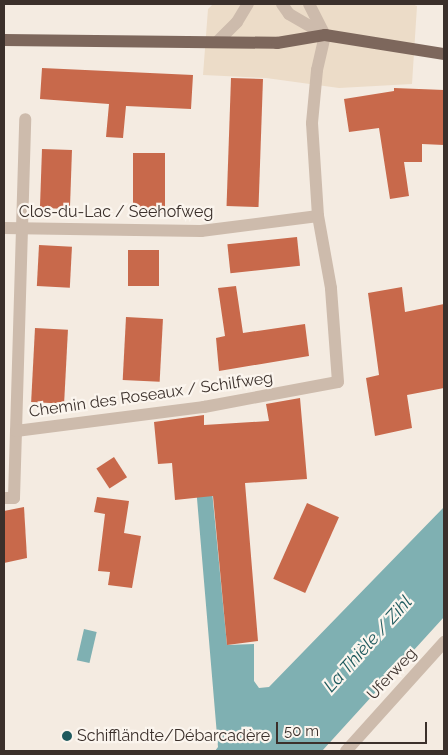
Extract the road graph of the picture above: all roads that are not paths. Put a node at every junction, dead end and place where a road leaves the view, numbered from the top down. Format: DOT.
graph roads {
  1 [pos="248,4"];
  2 [pos="282,4"];
  3 [pos="309,4"];
  4 [pos="325,35"];
  5 [pos="4,40"];
  6 [pos="217,42"];
  7 [pos="444,54"];
  8 [pos="25,119"];
  9 [pos="318,216"];
  10 [pos="4,228"];
  11 [pos="23,229"];
  12 [pos="16,431"];
  13 [pos="4,498"];
  14 [pos="444,642"];
  15 [pos="346,751"];
  1 -- 6 [label="street"];
  2 -- 4 [label="street"];
  3 -- 4 [label="street"];
  4 -- 6 [label="main road"];
  4 -- 7 [label="main road"];
  4 -- 9 [label="street"];
  5 -- 6 [label="main road"];
  8 -- 11 [label="street"];
  9 -- 11 [label="street, Clos-du-Lac / Seehofweg"];
  9 -- 12 [label="street, Chemin des Roseaux / Schilfweg"];
  10 -- 11 [label="street, Clos-du-Lac / Seehofweg"];
  11 -- 12 [label="street"];
  12 -- 13 [label="street, Chemin des Roseaux / Schilfweg"];
  14 -- 15 [label="street, Uferweg"];
}
